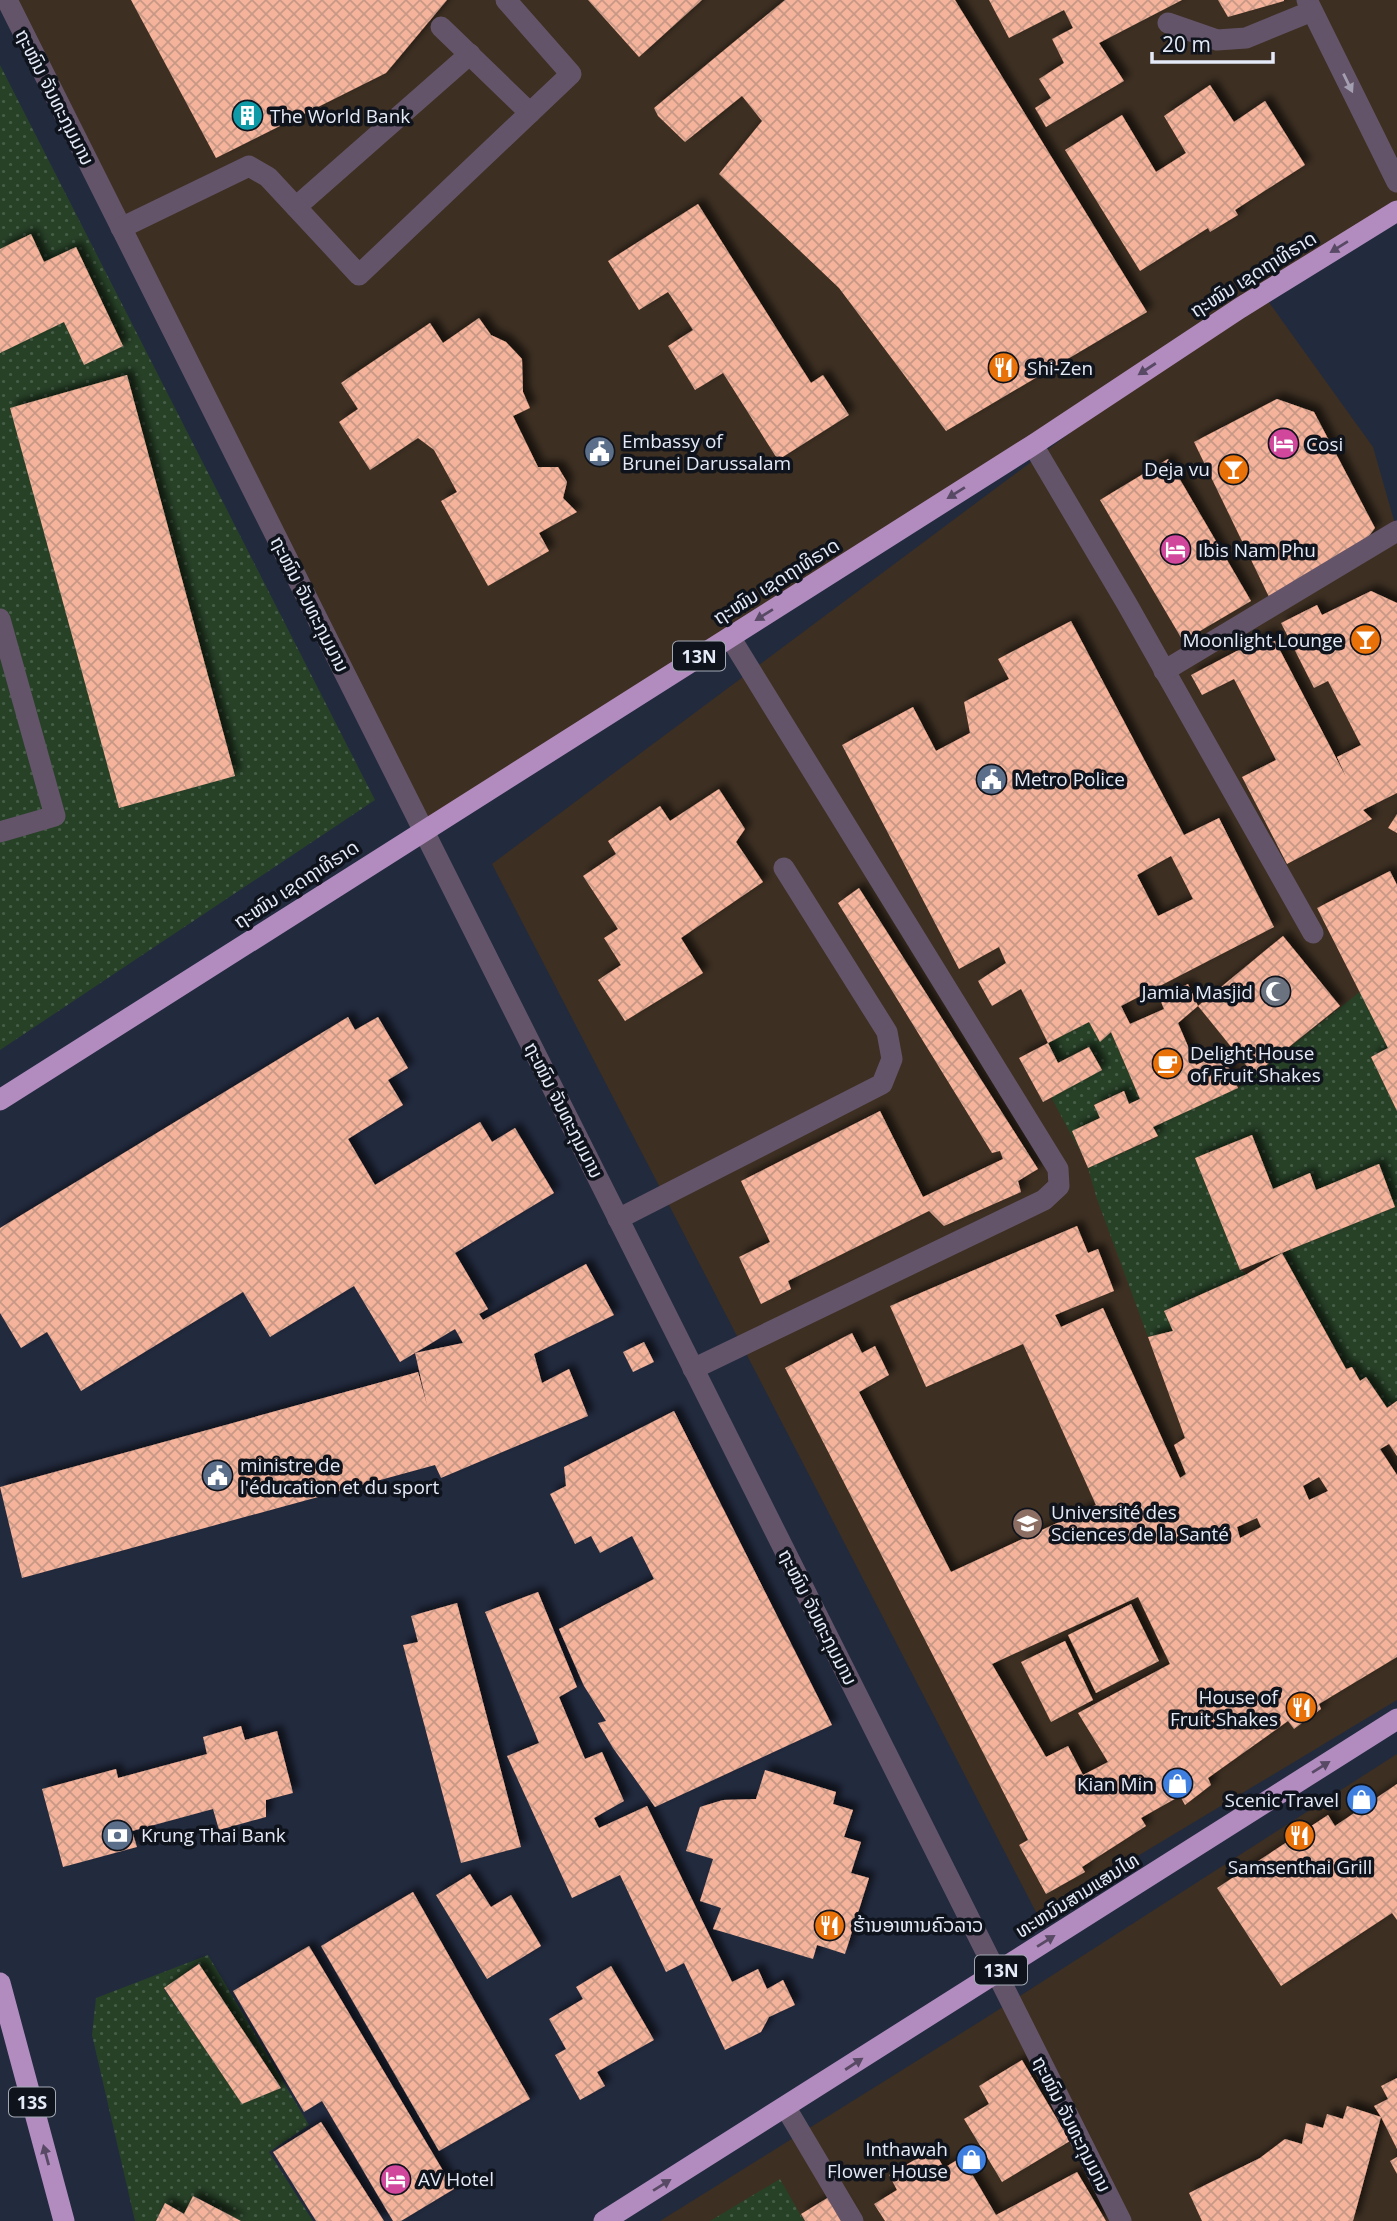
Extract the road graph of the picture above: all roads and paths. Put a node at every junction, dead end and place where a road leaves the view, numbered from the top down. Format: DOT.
graph roads {
  1 [pos="7,0"];
  2 [pos="506,0"];
  3 [pos="1309,5"];
  4 [pos="1168,23"];
  5 [pos="442,27"];
  6 [pos="470,54"];
  7 [pos="530,113"];
  8 [pos="1397,182"];
  9 [pos="296,207"];
  10 [pos="1397,211"];
  11 [pos="121,228"];
  12 [pos="1033,444"];
  13 [pos="1397,531"];
  14 [pos="0,619"];
  15 [pos="730,637"];
  16 [pos="1164,671"];
  17 [pos="423,830"];
  18 [pos="0,832"];
  19 [pos="784,868"];
  20 [pos="1313,933"];
  21 [pos="0,1100"];
  22 [pos="618,1219"];
  23 [pos="693,1369"];
  24 [pos="1397,1719"];
  25 [pos="996,1973"];
  26 [pos="0,1983"];
  27 [pos="786,2108"];
  28 [pos="64,2221"];
  29 [pos="604,2221"];
  30 [pos="853,2221"];
  31 [pos="1121,2221"];
  1 -- 11 [label="street, ຖະໜົນ ຈັນທະກຸມມານ"];
  2 -- 7 [label="street"];
  3 -- 4 [label="street"];
  3 -- 8 [label="street, one-way"];
  5 -- 6 [label="street"];
  6 -- 7 [label="street"];
  6 -- 9 [label="street"];
  7 -- 9 [label="street"];
  9 -- 11 [label="street"];
  10 -- 12 [label="highway, ຖະໜົນ ເຊດຖາທິຣາດ / 13N, one-way"];
  11 -- 17 [label="street, ຖະໜົນ ຈັນທະກຸມມານ"];
  12 -- 15 [label="highway, ຖະໜົນ ເຊດຖາທິຣາດ / 13N, one-way"];
  12 -- 16 [label="street"];
  13 -- 16 [label="street"];
  14 -- 18 [label="street"];
  15 -- 17 [label="highway, ຖະໜົນ ເຊດຖາທິຣາດ / 13N"];
  15 -- 23 [label="street"];
  16 -- 20 [label="street"];
  17 -- 21 [label="highway, ຖະໜົນ ເຊດຖາທິຣາດ / 13N"];
  17 -- 22 [label="street, ຖະໜົນ ຈັນທະກຸມມານ"];
  19 -- 22 [label="street"];
  22 -- 23 [label="street, ຖະໜົນ ຈັນທະກຸມມານ"];
  23 -- 25 [label="street, ຖະໜົນ ຈັນທະກຸມມານ"];
  25 -- 24 [label="highway, ທະຫນົນສາມແສນໄທ / 13N, one-way"];
  27 -- 25 [label="highway, ທະຫນົນສາມແສນໄທ / 13N, one-way"];
  25 -- 31 [label="street, ຖະໜົນ ຈັນທະກຸມມານ"];
  28 -- 26 [label="highway, 13S, one-way"];
  29 -- 27 [label="highway, ທະຫນົນສາມແສນໄທ / 13N, one-way"];
  27 -- 30 [label="street"];
}
